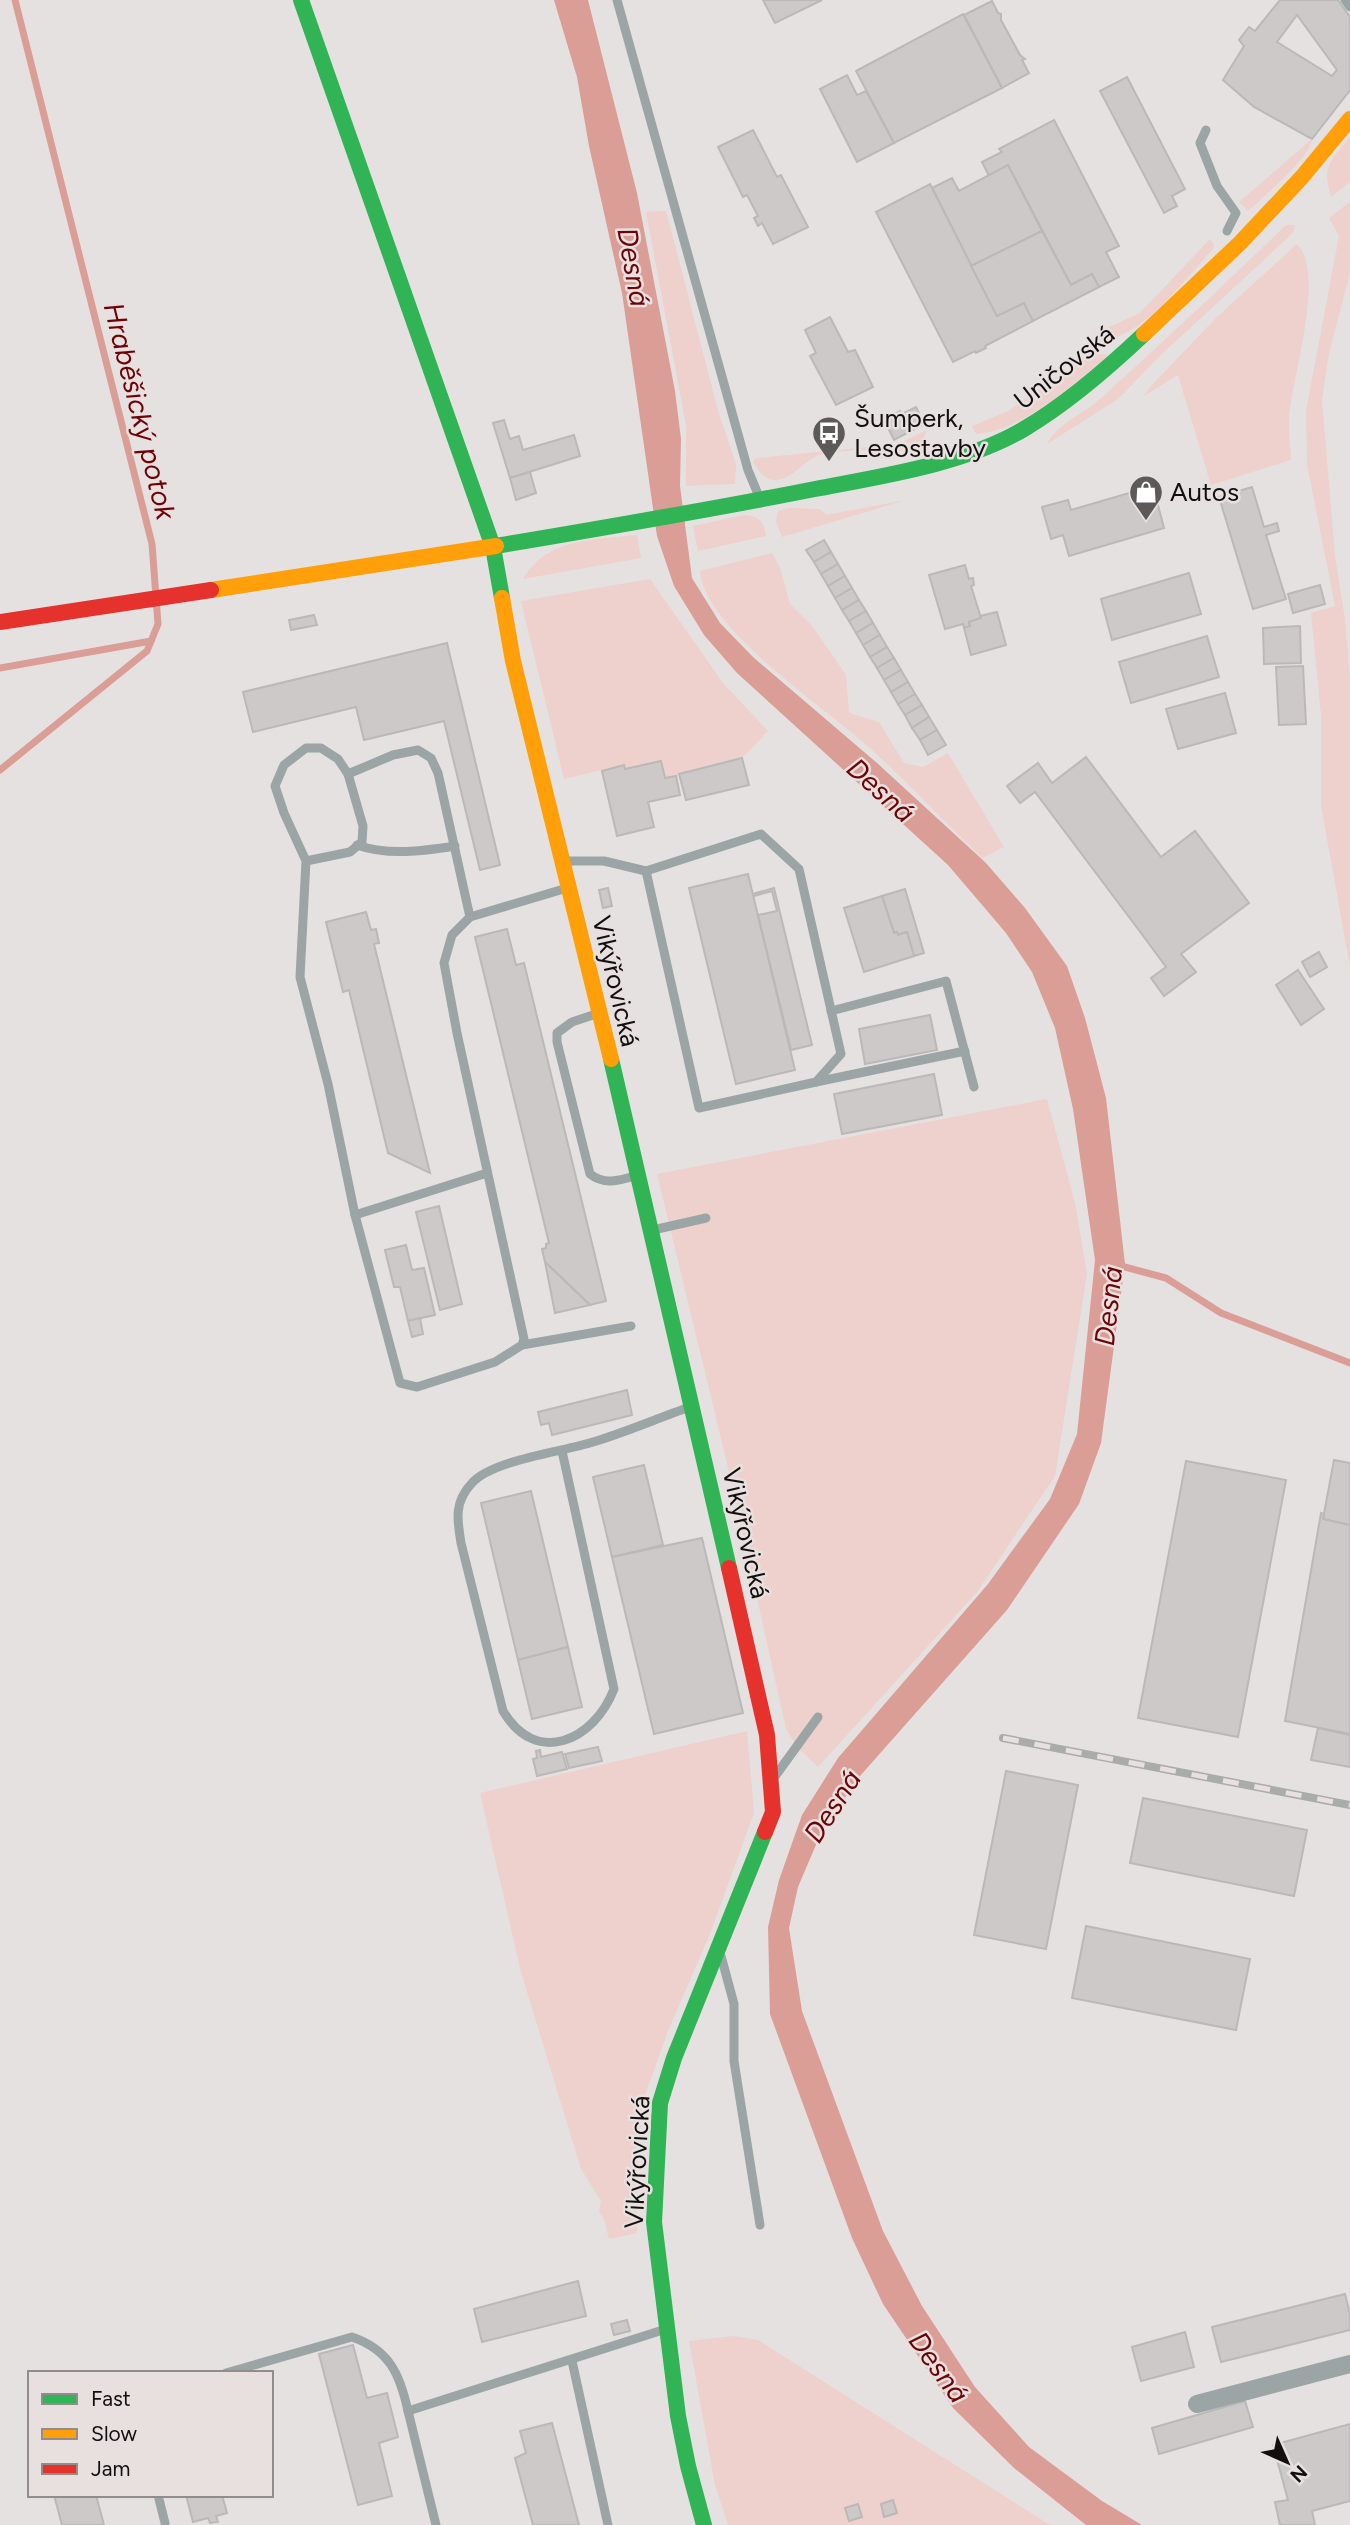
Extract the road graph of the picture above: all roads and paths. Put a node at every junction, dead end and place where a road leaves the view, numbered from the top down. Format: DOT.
graph roads {
  1 [pos="301,0"];
  2 [pos="617,0"];
  3 [pos="1345,0"];
  4 [pos="1350,7"];
  5 [pos="1350,119"];
  6 [pos="1206,130"];
  7 [pos="1227,231"];
  8 [pos="761,500"];
  9 [pos="493,547"];
  10 [pos="0,622"];
  11 [pos="348,774"];
  12 [pos="357,845"];
  13 [pos="455,846"];
  14 [pos="306,861"];
  15 [pos="562,861"];
  16 [pos="646,871"];
  17 [pos="569,888"];
  18 [pos="470,917"];
  19 [pos="831,1011"];
  20 [pos="598,1014"];
  21 [pos="965,1051"];
  22 [pos="816,1082"];
  23 [pos="974,1087"];
  24 [pos="487,1173"];
  25 [pos="639,1174"];
  26 [pos="355,1215"];
  27 [pos="706,1218"];
  28 [pos="651,1230"];
  29 [pos="631,1326"];
  30 [pos="522,1345"];
  31 [pos="692,1406"];
  32 [pos="562,1451"];
  33 [pos="818,1717"];
  34 [pos="771,1782"];
  35 [pos="719,1947"];
  36 [pos="760,2225"];
  37 [pos="668,2328"];
  38 [pos="572,2361"];
  39 [pos="1350,2364"];
  40 [pos="233,2371"];
  41 [pos="1197,2403"];
  42 [pos="408,2412"];
  43 [pos="158,2497"];
  44 [pos="165,2523"];
  45 [pos="436,2525"];
  46 [pos="608,2525"];
  47 [pos="704,2525"];
  1 -- 9 [label="street, Vikýřovická"];
  2 -- 8 [label="lane"];
  3 -- 4 [label="lane"];
  5 -- 8 [label="street, Uničovská"];
  6 -- 7 [label="lane"];
  8 -- 9 [label="street, Uničovská"];
  9 -- 10 [label="street, Uničovská"];
  9 -- 15 [label="street, Vikýřovická"];
  11 -- 12 [label="lane"];
  11 -- 13 [label="lane"];
  11 -- 14 [label="lane"];
  12 -- 13 [label="lane"];
  12 -- 14 [label="lane"];
  13 -- 18 [label="lane"];
  14 -- 26 [label="lane"];
  15 -- 16 [label="lane"];
  15 -- 17 [label="street, Vikýřovická"];
  16 -- 19 [label="lane"];
  16 -- 22 [label="lane"];
  17 -- 18 [label="lane"];
  17 -- 20 [label="street, Vikýřovická"];
  18 -- 24 [label="lane"];
  19 -- 21 [label="lane"];
  19 -- 22 [label="lane"];
  20 -- 25 [label="street, Vikýřovická"];
  20 -- 25 [label="lane"];
  21 -- 22 [label="lane"];
  21 -- 23 [label="lane"];
  24 -- 26 [label="lane"];
  24 -- 30 [label="lane"];
  25 -- 28 [label="street, Vikýřovická"];
  26 -- 30 [label="lane"];
  27 -- 28 [label="lane"];
  28 -- 31 [label="street, Vikýřovická"];
  29 -- 30 [label="lane"];
  31 -- 32 [label="lane"];
  31 -- 34 [label="street, Vikýřovická"];
  32 -- 32 [label="lane"];
  33 -- 34 [label="lane"];
  34 -- 35 [label="street, Vikýřovická"];
  35 -- 36 [label="lane"];
  35 -- 37 [label="street, Vikýřovická"];
  37 -- 38 [label="lane"];
  37 -- 47 [label="street, Vikýřovická"];
  38 -- 42 [label="lane"];
  38 -- 46 [label="lane"];
  39 -- 41 [label="street"];
  40 -- 42 [label="lane"];
  42 -- 45 [label="lane"];
  43 -- 44 [label="lane"];
}
